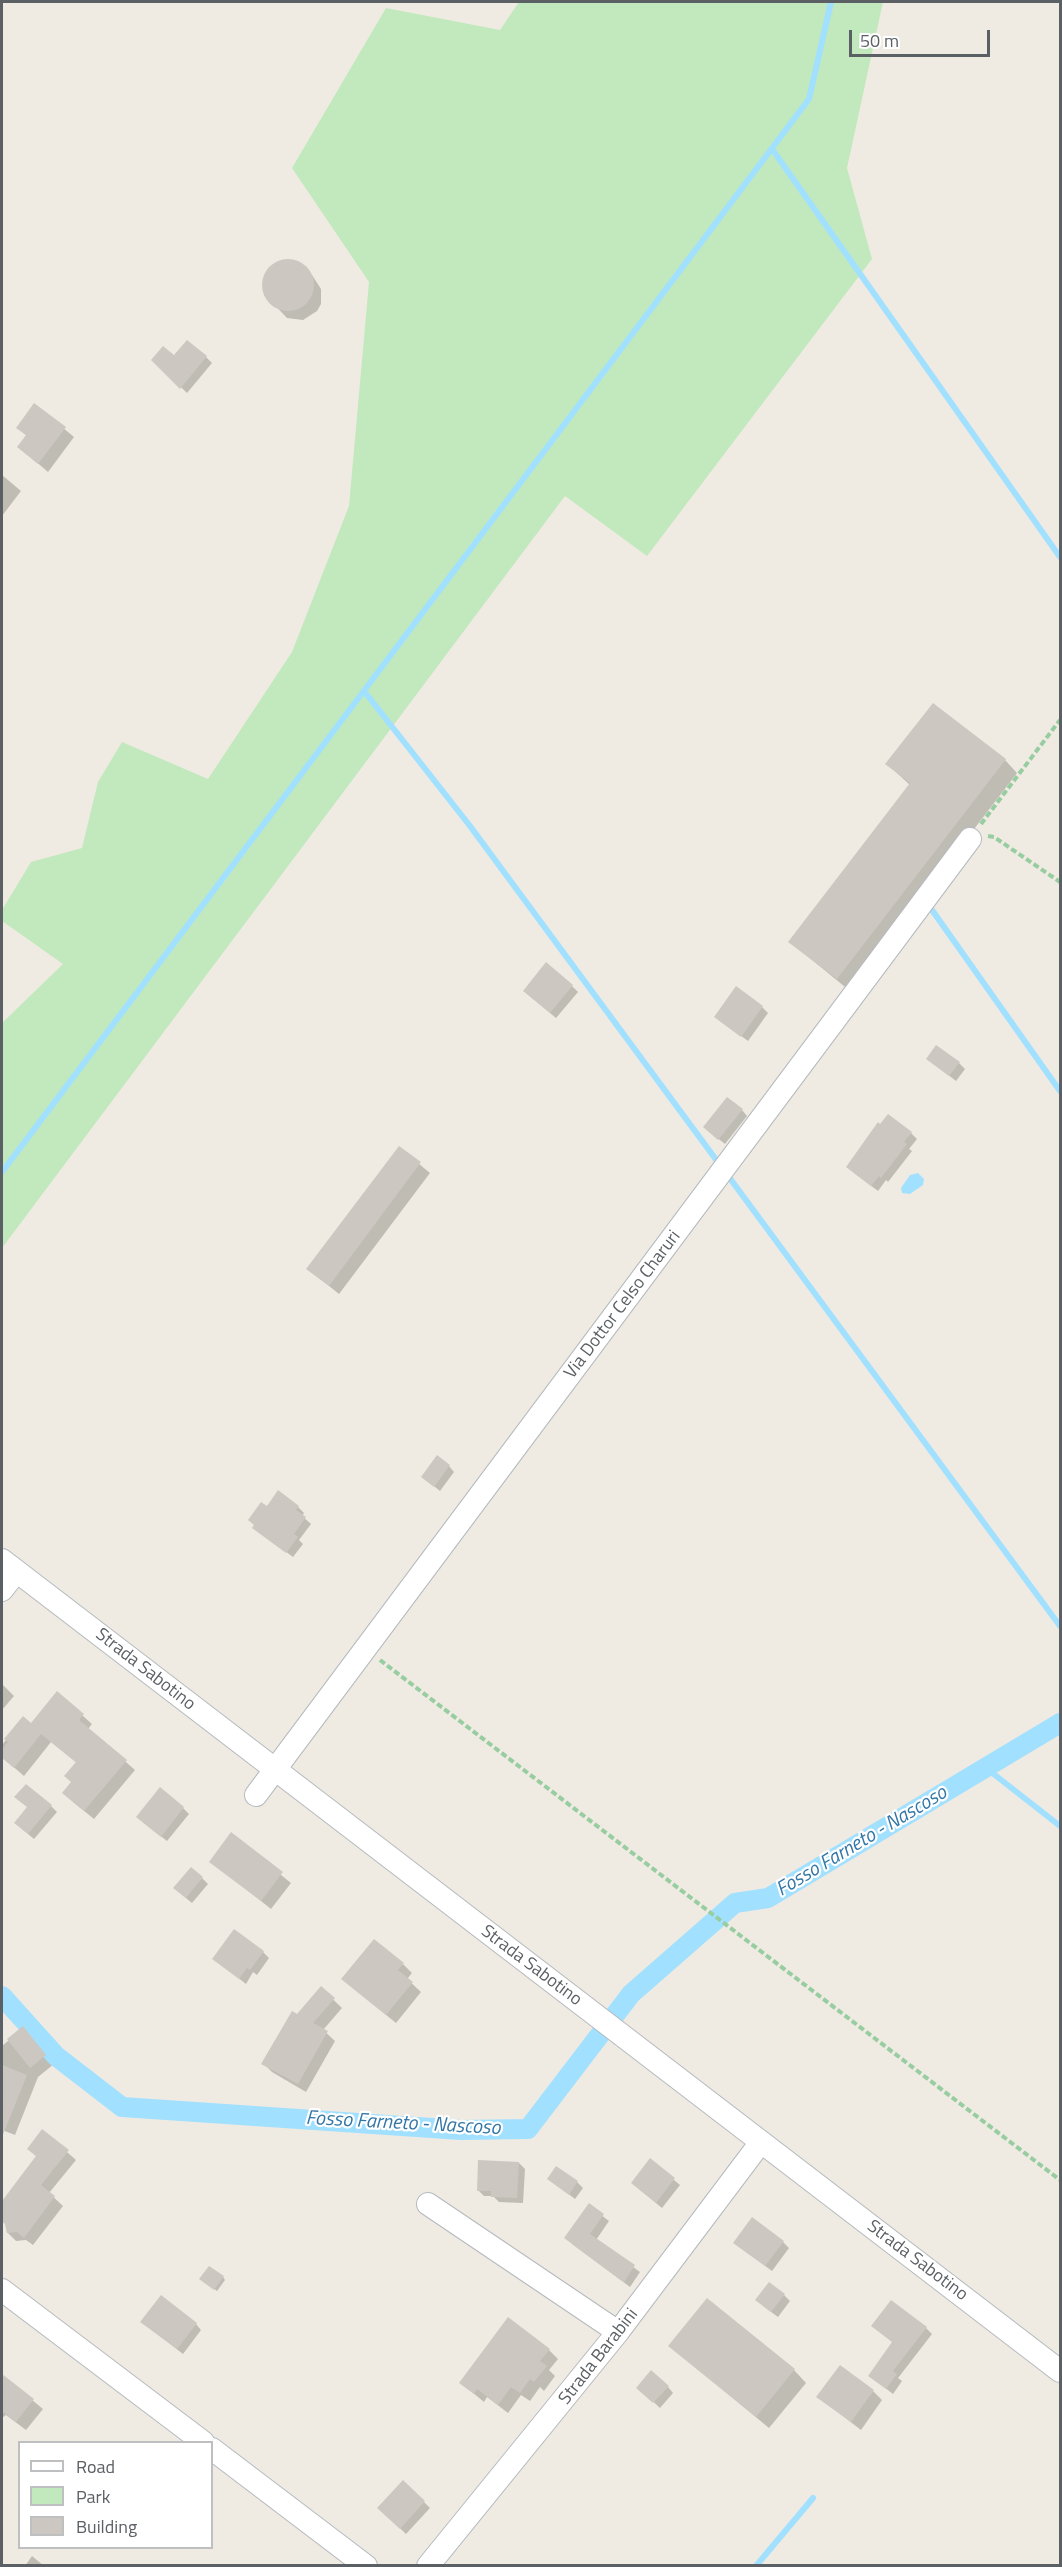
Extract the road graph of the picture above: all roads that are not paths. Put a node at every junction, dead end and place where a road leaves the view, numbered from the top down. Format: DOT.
graph roads {
  1 [pos="970,839"];
  2 [pos="9,1566"];
  3 [pos="2,1590"];
  4 [pos="275,1770"];
  5 [pos="256,1795"];
  6 [pos="761,2142"];
  7 [pos="428,2204"];
  8 [pos="2,2290"];
  9 [pos="618,2332"];
  10 [pos="1060,2371"];
  11 [pos="202,2441"];
  12 [pos="213,2450"];
  13 [pos="366,2565"];
  14 [pos="428,2565"];
  1 -- 4 [label="street, Via Dottor Celso Charuri"];
  2 -- 3 [label="street"];
  2 -- 4 [label="street, Strada Sabotino"];
  4 -- 5 [label="street, Via Dottor Celso Charuri"];
  4 -- 6 [label="street, Strada Sabotino"];
  6 -- 9 [label="street, Strada Barabini"];
  6 -- 10 [label="street, Strada Sabotino"];
  7 -- 9 [label="street"];
  8 -- 11 [label="street"];
  9 -- 14 [label="street, Strada Barabini"];
  12 -- 13 [label="street"];
}
